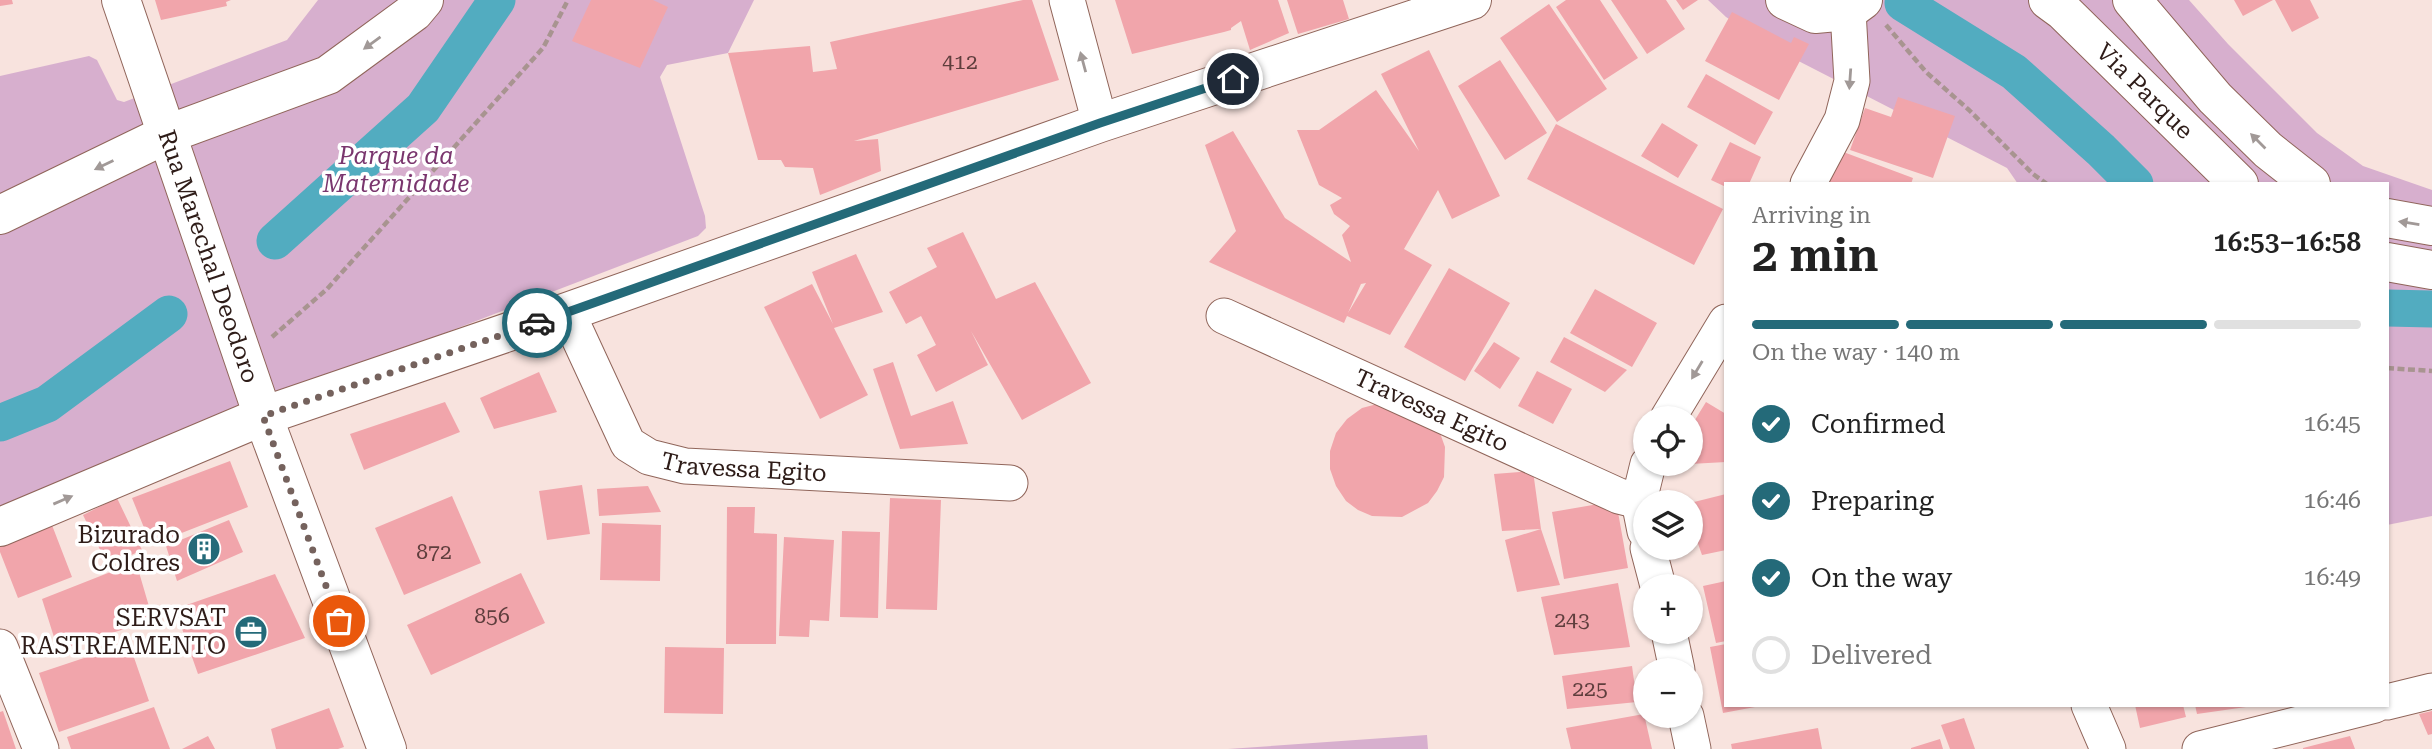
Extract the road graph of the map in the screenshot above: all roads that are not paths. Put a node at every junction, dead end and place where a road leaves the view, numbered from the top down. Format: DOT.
graph roads {
  1 [pos="121,0"];
  2 [pos="424,0"];
  3 [pos="1067,0"];
  4 [pos="1472,0"];
  5 [pos="1785,0"];
  6 [pos="2048,0"];
  7 [pos="2132,0"];
  8 [pos="1857,5"];
  9 [pos="1100,123"];
  10 [pos="165,135"];
  11 [pos="1809,182"];
  12 [pos="2237,182"];
  13 [pos="2308,182"];
  14 [pos="0,215"];
  15 [pos="2389,218"];
  16 [pos="2432,226"];
  17 [pos="2389,262"];
  18 [pos="2432,270"];
  19 [pos="567,312"];
  20 [pos="1224,316"];
  21 [pos="1724,325"];
  22 [pos="1675,406"];
  23 [pos="263,416"];
  24 [pos="1010,483"];
  25 [pos="1633,508"];
  26 [pos="0,527"];
  27 [pos="0,647"];
  28 [pos="2432,691"];
  29 [pos="2389,702"];
  30 [pos="2090,707"];
  31 [pos="2367,707"];
  32 [pos="1689,728"];
  33 [pos="41,749"];
  34 [pos="387,749"];
  35 [pos="1693,749"];
  36 [pos="2108,749"];
  37 [pos="2200,749"];
  1 -- 10 [label="street, Rua Marechal Deodoro"];
  2 -- 10 [label="street, one-way"];
  9 -- 3 [label="street, one-way"];
  4 -- 9 [label="street"];
  5 -- 8 [label="street"];
  6 -- 12 [label="street, Via Parque"];
  13 -- 7 [label="street, Via Parque, one-way"];
  8 -- 11 [label="street, one-way"];
  9 -- 19 [label="street"];
  10 -- 14 [label="street, one-way"];
  10 -- 23 [label="street, Rua Marechal Deodoro"];
  16 -- 15 [label="street, one-way"];
  17 -- 18 [label="street"];
  19 -- 23 [label="street"];
  19 -- 24 [label="street, Travessa Egito"];
  20 -- 25 [label="street, Travessa Egito"];
  21 -- 22 [label="street, one-way"];
  26 -- 23 [label="street, one-way"];
  23 -- 34 [label="street, Rua Marechal Deodoro"];
  27 -- 33 [label="street"];
  28 -- 29 [label="street"];
  30 -- 36 [label="street"];
  31 -- 37 [label="street"];
  32 -- 35 [label="street"];
}
